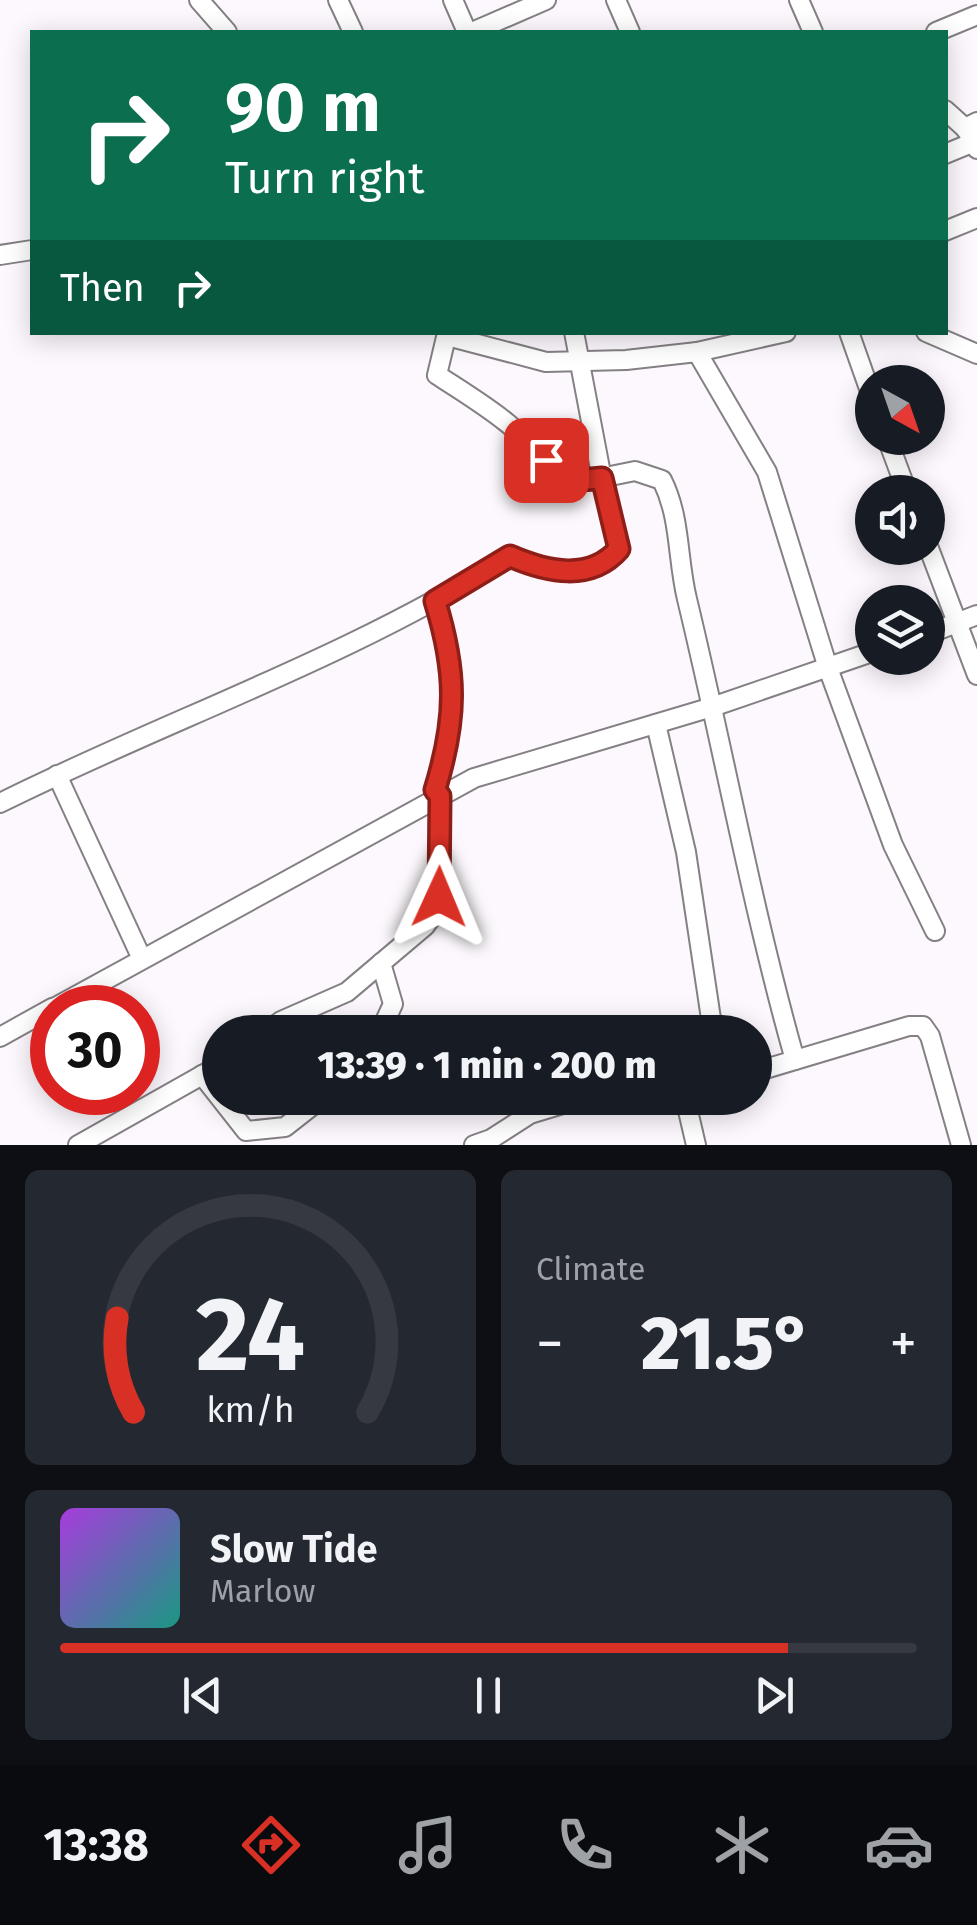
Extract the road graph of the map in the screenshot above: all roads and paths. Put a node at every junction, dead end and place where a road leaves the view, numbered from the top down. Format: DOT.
graph roads {
  1 [pos="199,0"];
  2 [pos="338,0"];
  3 [pos="453,0"];
  4 [pos="546,0"];
  5 [pos="616,0"];
  6 [pos="800,0"];
  7 [pos="977,15"];
  8 [pos="225,30"];
  9 [pos="352,30"];
  10 [pos="469,30"];
  11 [pos="475,30"];
  12 [pos="629,30"];
  13 [pos="812,30"];
  14 [pos="941,30"];
  15 [pos="948,113"];
  16 [pos="973,135"];
  17 [pos="948,152"];
  18 [pos="977,218"];
  19 [pos="948,230"];
  20 [pos="30,250"];
  21 [pos="0,255"];
  22 [pos="447,335"];
  23 [pos="575,335"];
  24 [pos="764,335"];
  25 [pos="850,335"];
  26 [pos="933,335"];
  27 [pos="478,338"];
  28 [pos="697,352"];
  29 [pos="977,354"];
  30 [pos="580,361"];
  31 [pos="860,365"];
  32 [pos="602,478"];
  33 [pos="935,565"];
  34 [pos="435,601"];
  35 [pos="977,615"];
  36 [pos="956,624"];
  37 [pos="945,628"];
  38 [pos="855,658"];
  39 [pos="828,668"];
  40 [pos="977,675"];
  41 [pos="712,707"];
  42 [pos="656,724"];
  43 [pos="57,775"];
  44 [pos="440,796"];
  45 [pos="0,803"];
  46 [pos="935,931"];
  47 [pos="142,959"];
  48 [pos="381,963"];
  49 [pos="95,985"];
  50 [pos="296,1015"];
  51 [pos="388,1015"];
  52 [pos="710,1015"];
  53 [pos="30,1021"];
  54 [pos="0,1037"];
  55 [pos="795,1060"];
  56 [pos="772,1067"];
  57 [pos="202,1076"];
  58 [pos="231,1115"];
  59 [pos="300,1115"];
  60 [pos="528,1115"];
  61 [pos="690,1115"];
  62 [pos="235,1121"];
  63 [pos="78,1145"];
  64 [pos="237,1145"];
  65 [pos="474,1145"];
  66 [pos="696,1145"];
  67 [pos="960,1145"];
  1 -- 8 [label="street"];
  2 -- 9 [label="street"];
  3 -- 10 [label="street"];
  4 -- 11 [label="street"];
  5 -- 12 [label="street"];
  6 -- 13 [label="street"];
  7 -- 14 [label="street"];
  15 -- 16 [label="street"];
  16 -- 17 [label="street"];
  18 -- 19 [label="street"];
  20 -- 21 [label="street"];
  22 -- 32 [label="street"];
  23 -- 30 [label="street"];
  24 -- 28 [label="street"];
  25 -- 31 [label="street"];
  26 -- 29 [label="street"];
  27 -- 30 [label="street"];
  28 -- 30 [label="street"];
  28 -- 39 [label="street"];
  30 -- 32 [label="street"];
  32 -- 34 [label="street"];
  32 -- 41 [label="street"];
  33 -- 36 [label="street"];
  34 -- 43 [label="street"];
  34 -- 44 [label="street"];
  35 -- 36 [label="street"];
  36 -- 37 [label="street"];
  36 -- 40 [label="street"];
  38 -- 39 [label="street"];
  39 -- 41 [label="street"];
  39 -- 46 [label="street"];
  41 -- 42 [label="street"];
  41 -- 55 [label="street"];
  42 -- 44 [label="street"];
  42 -- 52 [label="street"];
  43 -- 45 [label="street"];
  43 -- 47 [label="street"];
  44 -- 47 [label="street"];
  44 -- 48 [label="street"];
  47 -- 49 [label="street"];
  48 -- 50 [label="street"];
  48 -- 51 [label="street"];
  53 -- 54 [label="street"];
  55 -- 56 [label="street"];
  55 -- 67 [label="street"];
  57 -- 63 [label="street"];
  58 -- 62 [label="street"];
  59 -- 62 [label="street"];
  60 -- 65 [label="street"];
  61 -- 66 [label="street"];
  62 -- 64 [label="street"];
}
